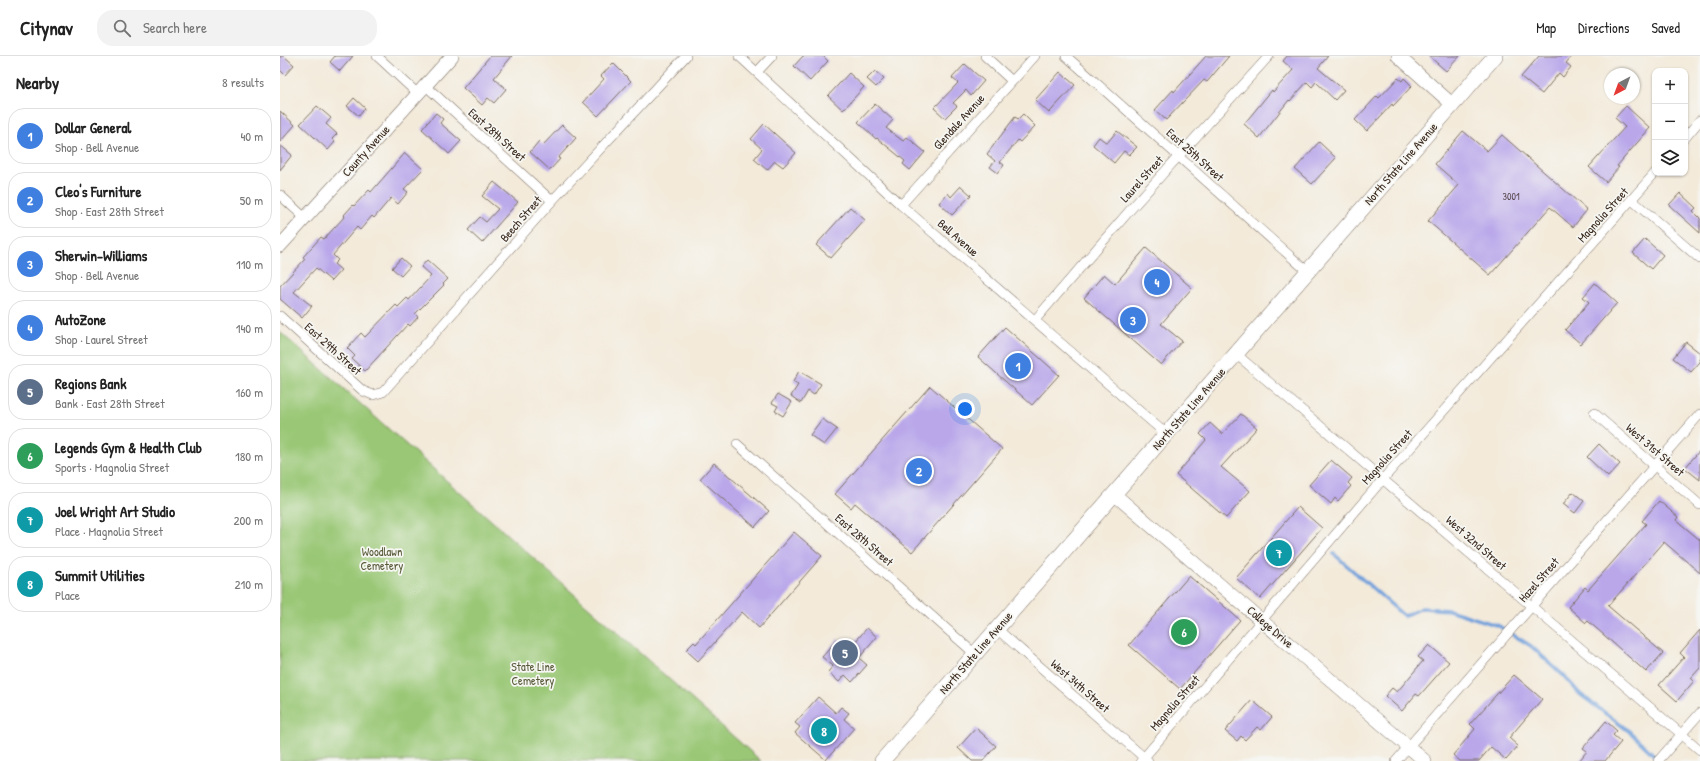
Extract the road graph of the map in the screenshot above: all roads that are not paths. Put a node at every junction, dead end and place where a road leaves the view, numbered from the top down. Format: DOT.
graph roads {
  1 [pos="377,56"];
  2 [pos="452,56"];
  3 [pos="686,56"];
  4 [pos="739,56"];
  5 [pos="772,56"];
  6 [pos="985,56"];
  7 [pos="1035,56"];
  8 [pos="1066,56"];
  9 [pos="1269,56"];
  10 [pos="1398,56"];
  11 [pos="1496,56"];
  12 [pos="757,72"];
  13 [pos="1012,81"];
  14 [pos="422,90"];
  15 [pos="1453,105"];
  16 [pos="1700,120"];
  17 [pos="1688,134"];
  18 [pos="1179,157"];
  19 [pos="1652,176"];
  20 [pos="280,195"];
  21 [pos="1632,200"];
  22 [pos="552,201"];
  23 [pos="901,205"];
  24 [pos="305,218"];
  25 [pos="280,246"];
  26 [pos="1700,259"];
  27 [pos="1308,272"];
  28 [pos="280,316"];
  29 [pos="1035,320"];
  30 [pos="1236,354"];
  31 [pos="373,395"];
  32 [pos="1594,413"];
  33 [pos="1700,414"];
  34 [pos="1166,434"];
  35 [pos="737,444"];
  36 [pos="1654,466"];
  37 [pos="1383,479"];
  38 [pos="1114,494"];
  39 [pos="1700,505"];
  40 [pos="1532,606"];
  41 [pos="1262,620"];
  42 [pos="996,629"];
  43 [pos="975,654"];
  44 [pos="1700,713"];
  45 [pos="1682,735"];
  46 [pos="1408,746"];
  47 [pos="1700,750"];
  48 [pos="1661,758"];
  49 [pos="1145,760"];
  50 [pos="882,761"];
  51 [pos="1396,761"];
  52 [pos="1425,761"];
  1 -- 14 [label="street, East 28th Street"];
  2 -- 14 [label="street, County Avenue"];
  3 -- 22 [label="street, Beech Street"];
  4 -- 12 [label="street, Bell Avenue"];
  5 -- 12 [label="street"];
  6 -- 13 [label="street"];
  7 -- 13 [label="street, Glendale Avenue"];
  8 -- 18 [label="street, East 25th Street"];
  9 -- 18 [label="street, Laurel Street"];
  10 -- 15 [label="street"];
  11 -- 15 [label="main road, North State Line Avenue"];
  12 -- 23 [label="street, Bell Avenue"];
  13 -- 23 [label="street, Glendale Avenue"];
  14 -- 22 [label="street, East 28th Street"];
  14 -- 24 [label="street, County Avenue"];
  15 -- 27 [label="main road, North State Line Avenue"];
  16 -- 17 [label="street"];
  18 -- 27 [label="street, East 25th Street"];
  18 -- 29 [label="street, Laurel Street"];
  19 -- 21 [label="street, Magnolia Street"];
  20 -- 24 [label="street"];
  21 -- 26 [label="street"];
  21 -- 37 [label="street, Magnolia Street"];
  22 -- 31 [label="street, Beech Street"];
  23 -- 29 [label="street, Bell Avenue"];
  24 -- 25 [label="street, County Avenue"];
  27 -- 30 [label="main road, North State Line Avenue"];
  28 -- 31 [label="street, East 29th Street"];
  29 -- 34 [label="street, Bell Avenue"];
  30 -- 34 [label="main road, North State Line Avenue"];
  30 -- 37 [label="street, West 32nd Street"];
  32 -- 36 [label="street, West 31st Street"];
  33 -- 36 [label="street, Hazel Street"];
  34 -- 38 [label="main road, North State Line Avenue"];
  35 -- 43 [label="street, East 28th Street"];
  36 -- 39 [label="street, West 31st Street"];
  36 -- 40 [label="street, Hazel Street"];
  37 -- 40 [label="street, West 32nd Street"];
  37 -- 41 [label="street, Magnolia Street"];
  38 -- 41 [label="street, College Drive"];
  38 -- 42 [label="main road, North State Line Avenue"];
  40 -- 45 [label="street, West 32nd Street"];
  40 -- 46 [label="street, Hazel Street"];
  41 -- 46 [label="street, College Drive"];
  41 -- 49 [label="street, Magnolia Street"];
  42 -- 43 [label="main road, North State Line Avenue"];
  42 -- 49 [label="street, West 34th Street"];
  43 -- 50 [label="main road, North State Line Avenue"];
  44 -- 45 [label="street"];
  45 -- 47 [label="street, West 32nd Street"];
  45 -- 48 [label="street"];
  46 -- 51 [label="street, Hazel Street"];
  46 -- 52 [label="street, College Drive"];
}
